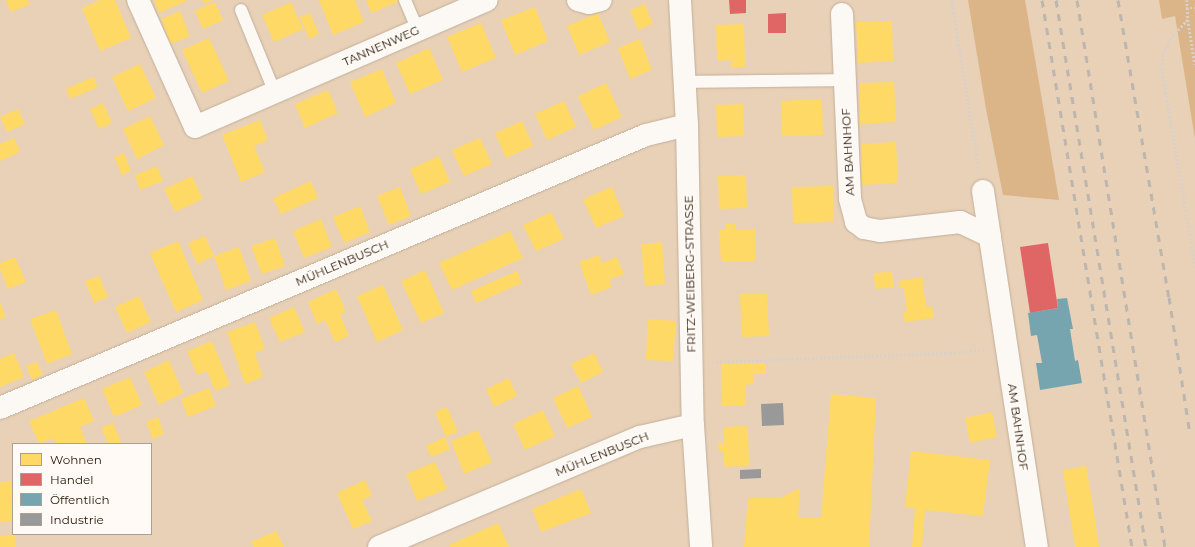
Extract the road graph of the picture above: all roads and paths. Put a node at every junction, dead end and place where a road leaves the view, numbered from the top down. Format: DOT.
graph roads {
  1 [pos="138,0"];
  2 [pos="405,0"];
  3 [pos="487,0"];
  4 [pos="578,0"];
  5 [pos="600,0"];
  6 [pos="680,0"];
  7 [pos="952,0"];
  8 [pos="1187,0"];
  9 [pos="1186,8"];
  10 [pos="1195,8"];
  11 [pos="241,10"];
  12 [pos="842,14"];
  13 [pos="1188,20"];
  14 [pos="418,30"];
  15 [pos="1195,64"];
  16 [pos="844,80"];
  17 [pos="684,82"];
  18 [pos="275,93"];
  19 [pos="687,125"];
  20 [pos="983,191"];
  21 [pos="990,236"];
  22 [pos="1195,266"];
  23 [pos="1007,347"];
  24 [pos="692,363"];
  25 [pos="0,408"];
  26 [pos="694,425"];
  27 [pos="379,547"];
  28 [pos="701,547"];
  29 [pos="1037,547"];
  1 -- 18 [label="street, TANNENWEG"];
  2 -- 14 [label="lane"];
  3 -- 14 [label="street, TANNENWEG"];
  4 -- 5 [label="street"];
  6 -- 17 [label="street, FRITZ-WEIBERG-STRASSE"];
  7 -- 20 [label="path"];
  8 -- 9 [label="path"];
  9 -- 10 [label="path"];
  9 -- 13 [label="path"];
  11 -- 18 [label="lane"];
  12 -- 16 [label="street, AM BAHNHOF"];
  13 -- 15 [label="path"];
  13 -- 22 [label="path"];
  14 -- 18 [label="street, TANNENWEG"];
  16 -- 17 [label="lane"];
  16 -- 21 [label="street, AM BAHNHOF"];
  17 -- 19 [label="street, FRITZ-WEIBERG-STRASSE"];
  19 -- 24 [label="street, FRITZ-WEIBERG-STRASSE"];
  19 -- 25 [label="street, MÜHLENBUSCH"];
  20 -- 21 [label="street, AM BAHNHOF"];
  21 -- 23 [label="street, AM BAHNHOF"];
  23 -- 24 [label="path"];
  23 -- 29 [label="street, AM BAHNHOF"];
  24 -- 26 [label="street, FRITZ-WEIBERG-STRASSE"];
  26 -- 27 [label="street, MÜHLENBUSCH"];
  26 -- 28 [label="street, FRITZ-WEIBERG-STRASSE"];
}
